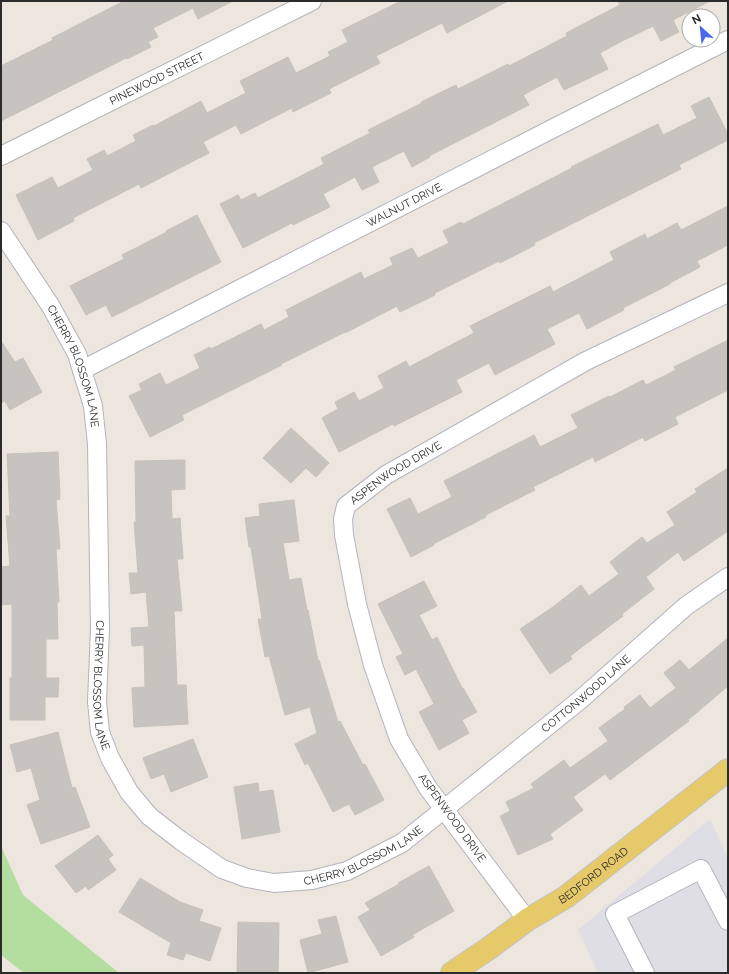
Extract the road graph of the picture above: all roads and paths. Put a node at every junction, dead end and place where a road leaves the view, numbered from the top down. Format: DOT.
graph roads {
  1 [pos="312,1"];
  2 [pos="728,40"];
  3 [pos="1,156"];
  4 [pos="1,231"];
  5 [pos="728,293"];
  6 [pos="82,370"];
  7 [pos="728,577"];
  8 [pos="728,770"];
  9 [pos="444,810"];
  10 [pos="527,920"];
  11 [pos="728,921"];
  12 [pos="452,973"];
  13 [pos="645,973"];
  1 -- 3 [label="street, PINEWOOD STREET"];
  2 -- 6 [label="street, WALNUT DRIVE"];
  4 -- 6 [label="street, CHERRY BLOSSOM LANE"];
  5 -- 9 [label="street, ASPENWOOD DRIVE"];
  6 -- 9 [label="street, CHERRY BLOSSOM LANE"];
  7 -- 9 [label="street, COTTONWOOD LANE"];
  8 -- 10 [label="main road, BEDFORD ROAD"];
  9 -- 10 [label="street, ASPENWOOD DRIVE"];
  10 -- 12 [label="main road, BEDFORD ROAD"];
  11 -- 13 [label="street"];
}
